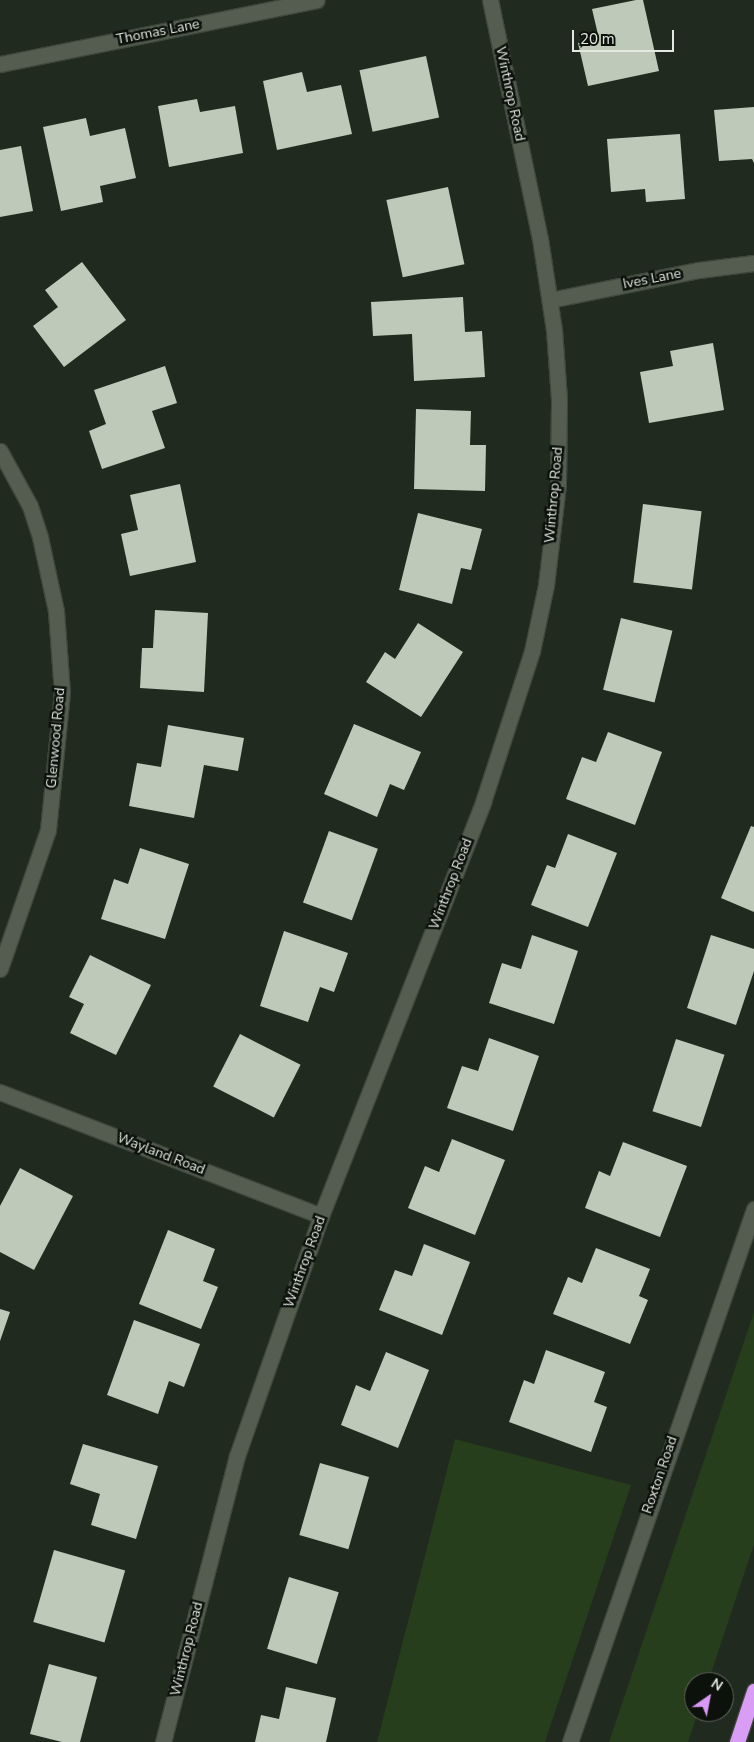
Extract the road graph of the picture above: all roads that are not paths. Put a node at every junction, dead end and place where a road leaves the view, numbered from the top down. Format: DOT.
graph roads {
  1 [pos="317,0"];
  2 [pos="490,0"];
  3 [pos="0,64"];
  4 [pos="754,263"];
  5 [pos="550,300"];
  6 [pos="0,451"];
  7 [pos="0,969"];
  8 [pos="0,1092"];
  9 [pos="754,1209"];
  10 [pos="322,1216"];
  11 [pos="754,1691"];
  12 [pos="163,1742"];
  13 [pos="570,1742"];
  14 [pos="737,1742"];
  1 -- 3 [label="street, Thomas Lane"];
  2 -- 5 [label="street, Winthrop Road"];
  4 -- 5 [label="street, Ives Lane"];
  5 -- 10 [label="street, Winthrop Road"];
  6 -- 7 [label="street, Glenwood Road"];
  8 -- 10 [label="street, Wayland Road"];
  9 -- 13 [label="street, Roxton Road"];
  10 -- 12 [label="street, Winthrop Road"];
  11 -- 14 [label="highway"];
}
